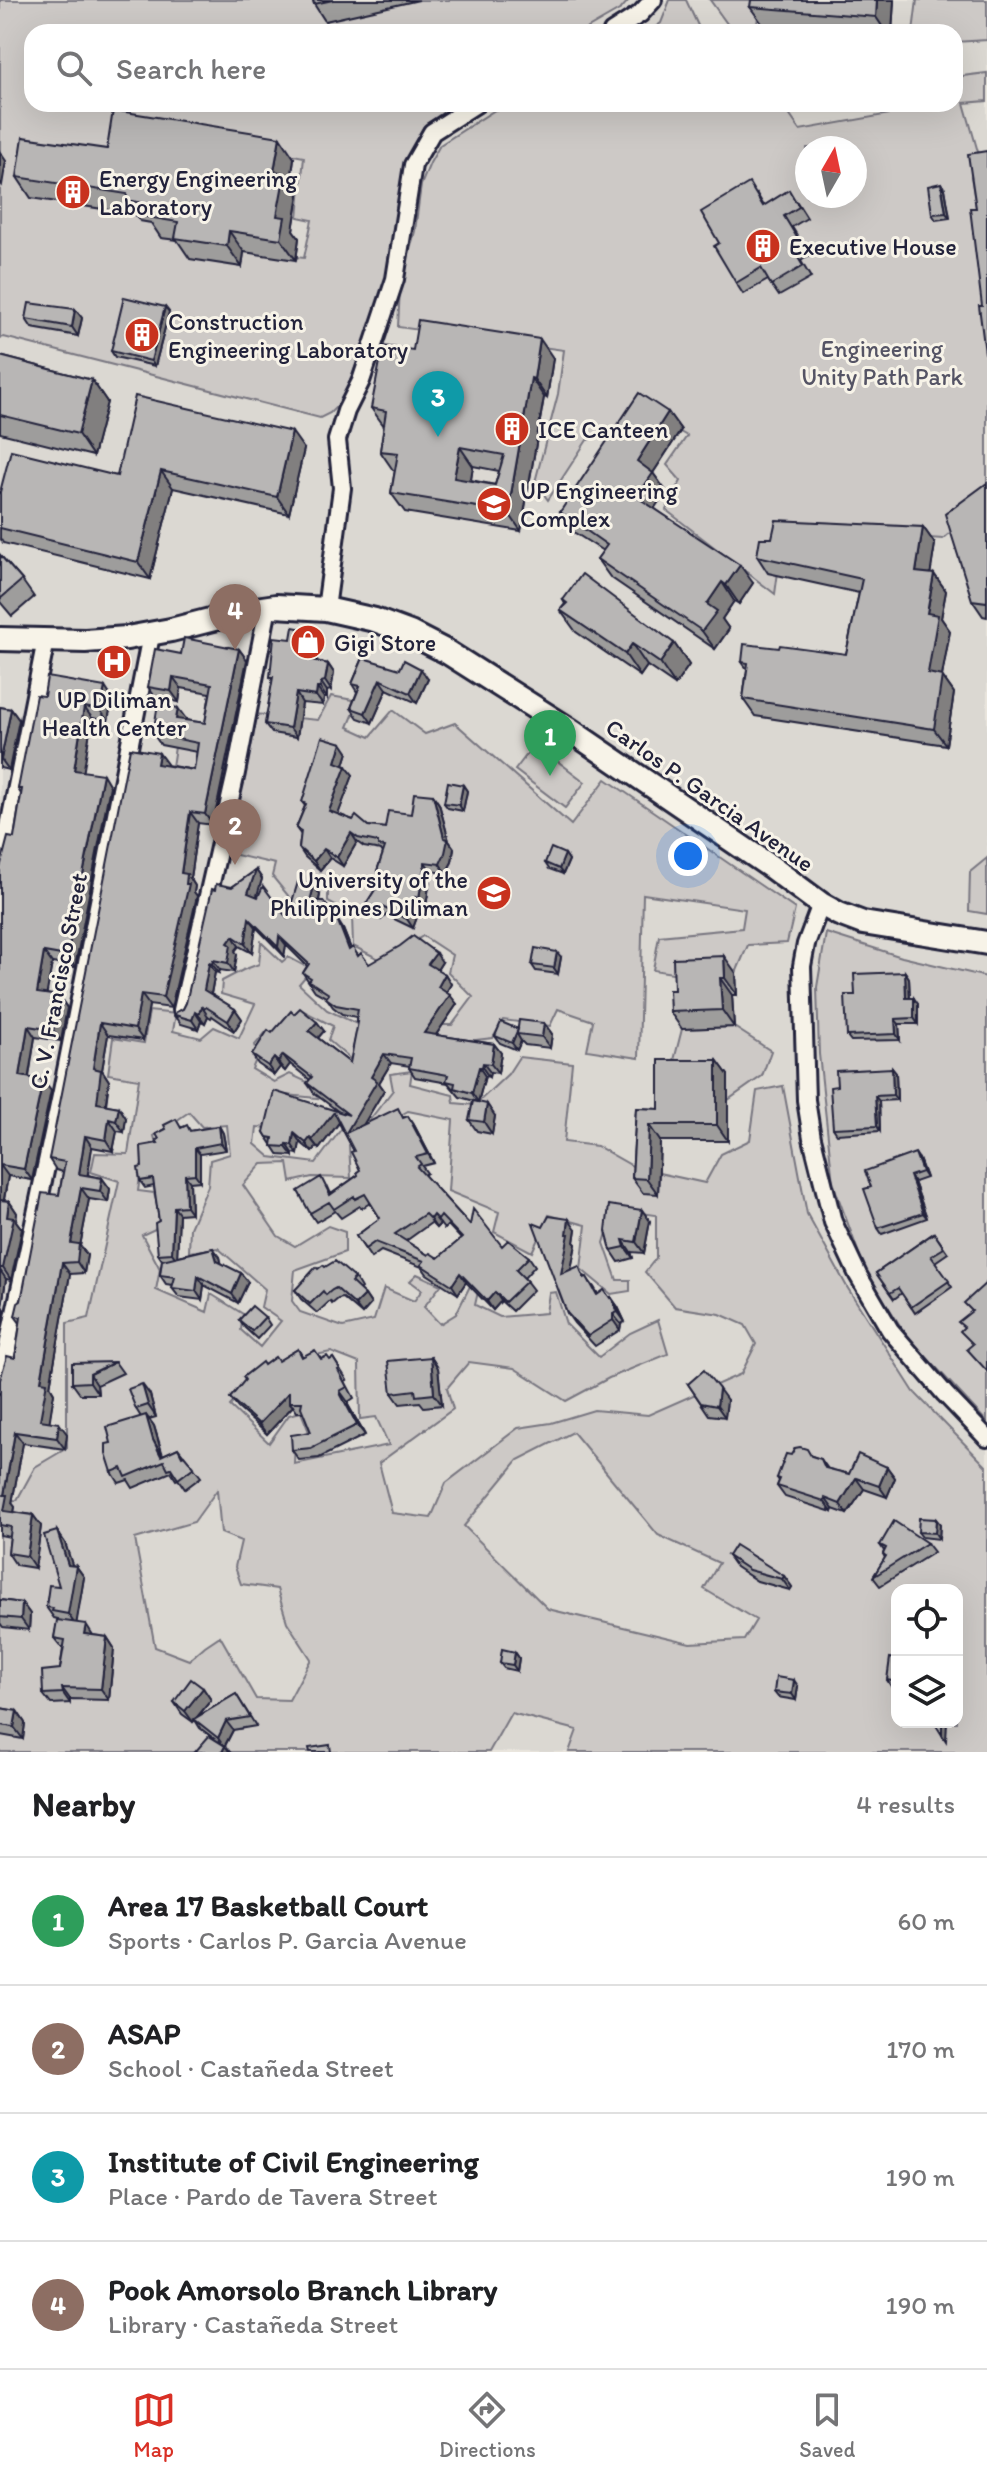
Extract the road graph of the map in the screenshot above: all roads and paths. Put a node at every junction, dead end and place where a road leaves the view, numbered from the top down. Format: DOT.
graph roads {
  1 [pos="653,0"];
  2 [pos="624,24"];
  3 [pos="463,112"];
  4 [pos="268,607"];
  5 [pos="326,609"];
  6 [pos="151,635"];
  7 [pos="0,639"];
  8 [pos="46,640"];
  9 [pos="0,872"];
  10 [pos="821,904"];
  11 [pos="987,943"];
  12 [pos="182,1010"];
  13 [pos="0,1384"];
  14 [pos="987,1438"];
  1 -- 2 [label="street"];
  3 -- 5 [label="street"];
  4 -- 5 [label="main road, Carlos P. Garcia Avenue"];
  4 -- 6 [label="main road, Carlos P. Garcia Avenue"];
  4 -- 12 [label="street"];
  5 -- 10 [label="main road, Carlos P. Garcia Avenue"];
  6 -- 8 [label="main road, Carlos P. Garcia Avenue"];
  6 -- 13 [label="street, C. V. Francisco Street"];
  7 -- 8 [label="main road, Carlos P. Garcia Avenue"];
  8 -- 9 [label="street"];
  10 -- 11 [label="main road, Carlos P. Garcia Avenue"];
  10 -- 14 [label="street"];
}
